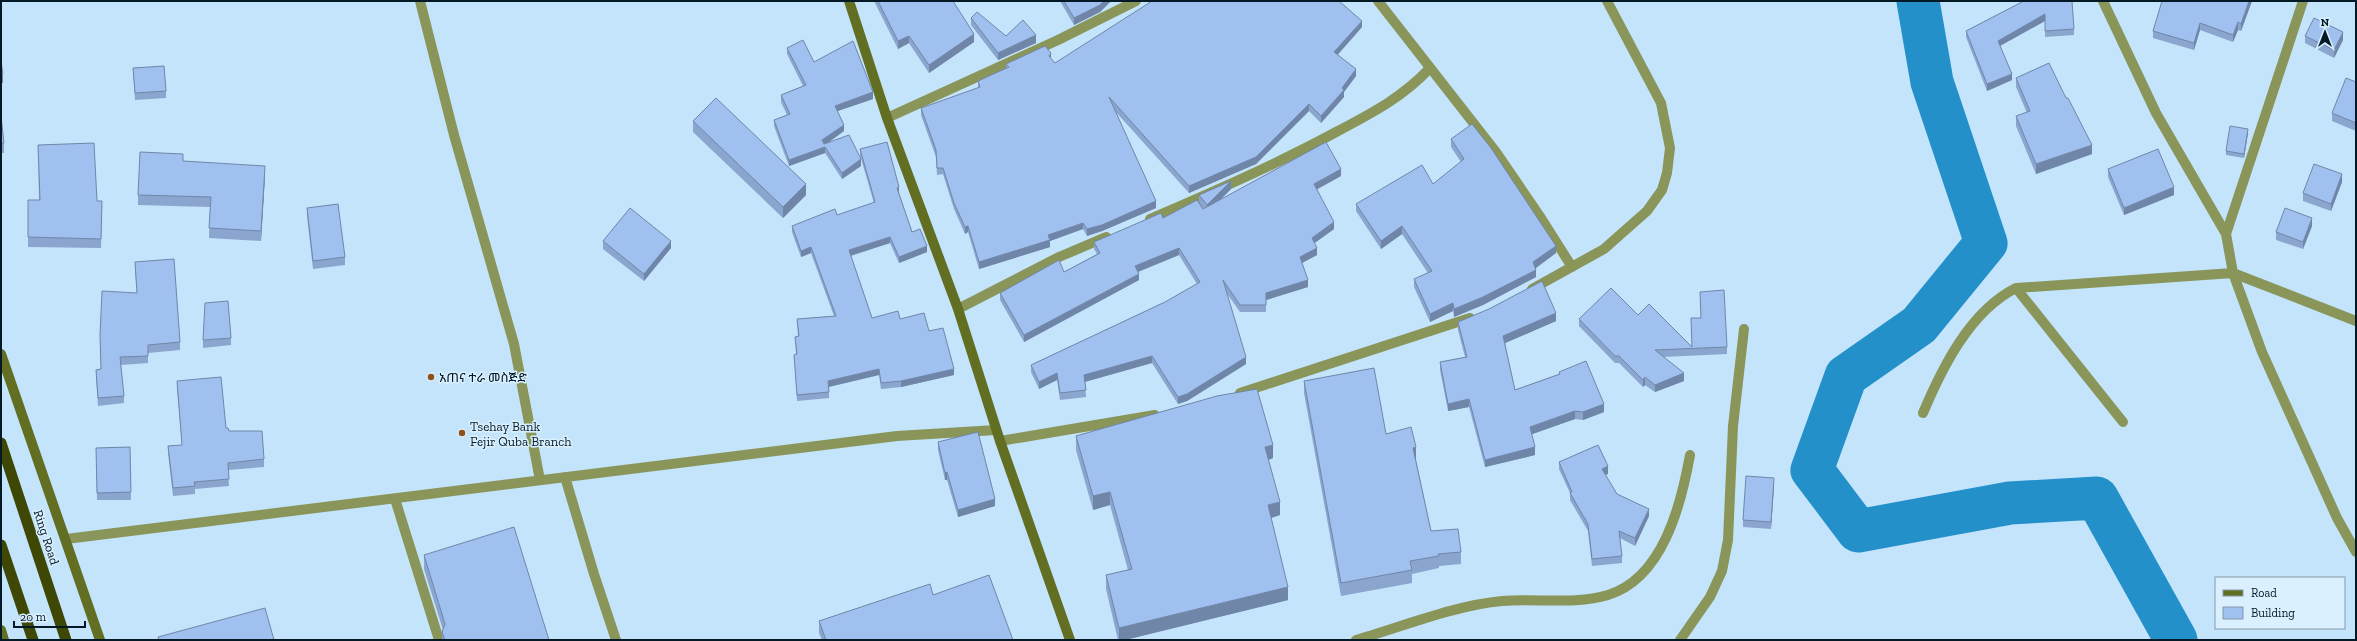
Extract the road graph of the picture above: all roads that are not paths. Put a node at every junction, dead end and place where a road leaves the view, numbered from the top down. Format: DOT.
graph roads {
  1 [pos="420,1"];
  2 [pos="849,1"];
  3 [pos="1136,1"];
  4 [pos="1378,1"];
  5 [pos="1607,1"];
  6 [pos="2103,1"];
  7 [pos="2303,1"];
  8 [pos="1430,68"];
  9 [pos="886,118"];
  10 [pos="1142,222"];
  11 [pos="1115,234"];
  12 [pos="2226,234"];
  13 [pos="1572,267"];
  14 [pos="2234,273"];
  15 [pos="2016,288"];
  16 [pos="1520,295"];
  17 [pos="958,309"];
  18 [pos="1479,314"];
  19 [pos="2356,321"];
  20 [pos="1744,329"];
  21 [pos="1,354"];
  22 [pos="1232,396"];
  23 [pos="1923,413"];
  24 [pos="1162,414"];
  25 [pos="2123,422"];
  26 [pos="996,430"];
  27 [pos="1000,441"];
  28 [pos="1,443"];
  29 [pos="1690,455"];
  30 [pos="565,477"];
  31 [pos="540,480"];
  32 [pos="395,499"];
  33 [pos="66,539"];
  34 [pos="1,545"];
  35 [pos="2356,552"];
  36 [pos="1,630"];
  37 [pos="4,640"];
  38 [pos="33,640"];
  39 [pos="66,640"];
  40 [pos="100,640"];
  41 [pos="439,640"];
  42 [pos="616,640"];
  43 [pos="1070,640"];
  44 [pos="1356,640"];
  45 [pos="1680,640"];
  1 -- 31 [label="street"];
  2 -- 9 [label="main road"];
  3 -- 9 [label="street"];
  4 -- 8 [label="street"];
  5 -- 13 [label="street"];
  6 -- 12 [label="street"];
  7 -- 12 [label="street"];
  8 -- 10 [label="street"];
  8 -- 13 [label="street"];
  9 -- 17 [label="main road"];
  11 -- 17 [label="street"];
  12 -- 14 [label="street"];
  13 -- 16 [label="street"];
  14 -- 15 [label="street"];
  14 -- 19 [label="street"];
  14 -- 35 [label="street"];
  15 -- 23 [label="street"];
  15 -- 25 [label="street"];
  17 -- 26 [label="main road"];
  18 -- 22 [label="street"];
  20 -- 45 [label="street"];
  21 -- 33 [label="main road"];
  24 -- 27 [label="street"];
  26 -- 27 [label="main road"];
  26 -- 30 [label="street"];
  27 -- 43 [label="main road"];
  28 -- 39 [label="highway, Ring Road"];
  29 -- 44 [label="street"];
  30 -- 31 [label="street"];
  30 -- 42 [label="street"];
  31 -- 32 [label="street"];
  32 -- 33 [label="street"];
  32 -- 41 [label="street"];
  33 -- 40 [label="main road"];
  34 -- 38 [label="highway"];
  36 -- 37 [label="main road"];
}
